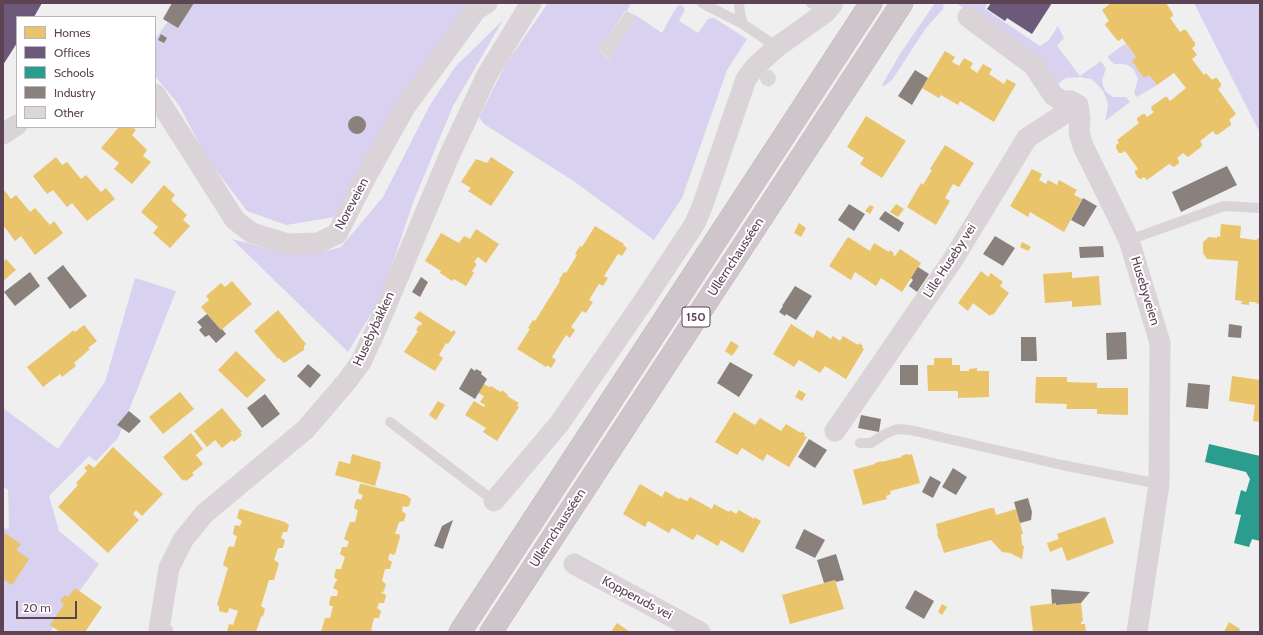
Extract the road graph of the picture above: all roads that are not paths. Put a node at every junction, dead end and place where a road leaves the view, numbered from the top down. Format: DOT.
graph roads {
  1 [pos="487,3"];
  2 [pos="531,3"];
  3 [pos="739,3"];
  4 [pos="871,3"];
  5 [pos="902,3"];
  6 [pos="706,4"];
  7 [pos="823,6"];
  8 [pos="968,17"];
  9 [pos="743,24"];
  10 [pos="777,46"];
  11 [pos="156,96"];
  12 [pos="1078,105"];
  13 [pos="16,126"];
  14 [pos="3,134"];
  15 [pos="1260,208"];
  16 [pos="1129,240"];
  17 [pos="390,422"];
  18 [pos="835,432"];
  19 [pos="860,443"];
  20 [pos="1158,484"];
  21 [pos="494,501"];
  22 [pos="574,564"];
  23 [pos="160,631"];
  24 [pos="460,632"];
  25 [pos="491,632"];
  26 [pos="700,632"];
  27 [pos="1137,632"];
  1 -- 11 [label="street, Noreveien"];
  2 -- 23 [label="street, Husebybakken"];
  3 -- 9 [label="lane"];
  4 -- 24 [label="highway, Ullernchausséen / 150"];
  5 -- 25 [label="highway, Ullernchausséen / 150"];
  6 -- 9 [label="lane"];
  7 -- 10 [label="street"];
  8 -- 12 [label="street"];
  9 -- 10 [label="lane"];
  10 -- 21 [label="street"];
  12 -- 16 [label="street, Husebyveien"];
  12 -- 18 [label="street, Lille Huseby vei"];
  13 -- 14 [label="street"];
  15 -- 16 [label="lane"];
  16 -- 20 [label="street, Husebyveien"];
  17 -- 21 [label="lane"];
  19 -- 20 [label="lane"];
  20 -- 27 [label="street, Husebyveien"];
  22 -- 26 [label="street, Kopperuds vei"];
}
